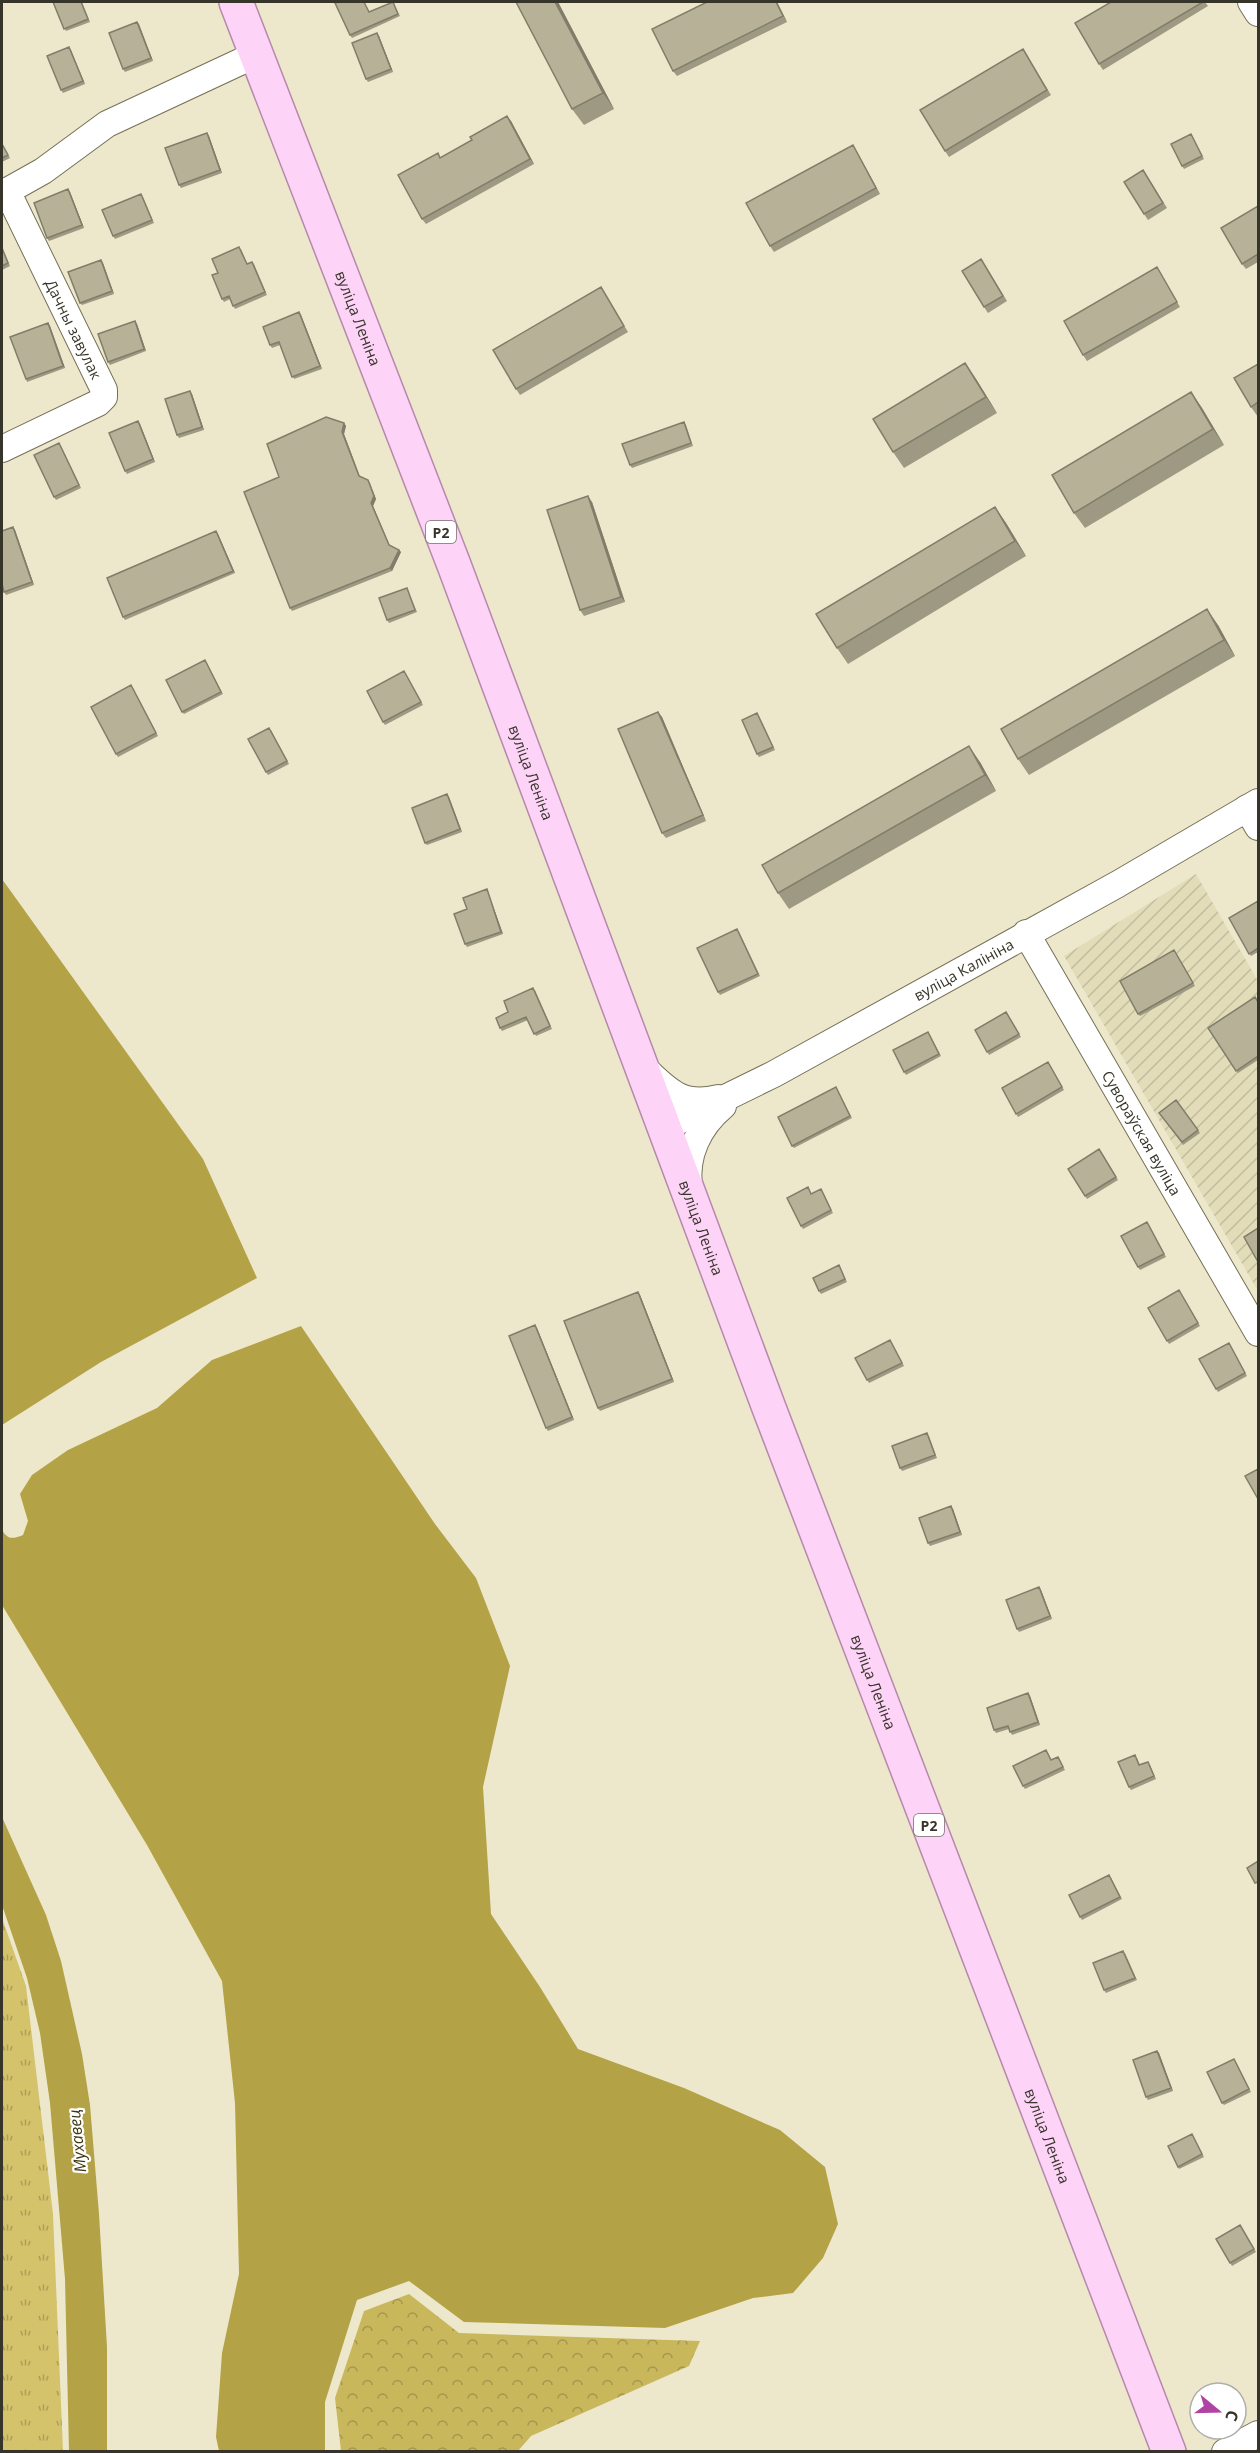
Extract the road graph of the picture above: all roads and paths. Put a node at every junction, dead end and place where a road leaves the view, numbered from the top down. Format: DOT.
graph roads {
  1 [pos="236,2"];
  2 [pos="1251,2"];
  3 [pos="1258,13"];
  4 [pos="257,54"];
  5 [pos="4,192"];
  6 [pos="2,449"];
  7 [pos="1255,812"];
  8 [pos="1026,933"];
  9 [pos="640,1065"];
  10 [pos="739,1092"];
  11 [pos="664,1128"];
  12 [pos="691,1198"];
  13 [pos="1258,1333"];
  14 [pos="1258,2436"];
  15 [pos="1168,2451"];
  16 [pos="1225,2451"];
  1 -- 4 [label="main road, вуліца Леніна / Р2"];
  2 -- 3 [label="street"];
  4 -- 5 [label="street, Дачны завулак"];
  4 -- 9 [label="main road, вуліца Леніна / Р2"];
  5 -- 6 [label="street, Дачны завулак"];
  7 -- 8 [label="street, вуліца Калініна"];
  8 -- 10 [label="street, вуліца Калініна"];
  8 -- 13 [label="street, Сувораўская вуліца"];
  9 -- 10 [label="street"];
  9 -- 11 [label="main road, вуліца Леніна / Р2"];
  10 -- 11 [label="street, вуліца Калініна"];
  10 -- 12 [label="street"];
  11 -- 12 [label="main road, вуліца Леніна / Р2"];
  12 -- 15 [label="main road, вуліца Леніна / Р2"];
  14 -- 16 [label="street"];
}
